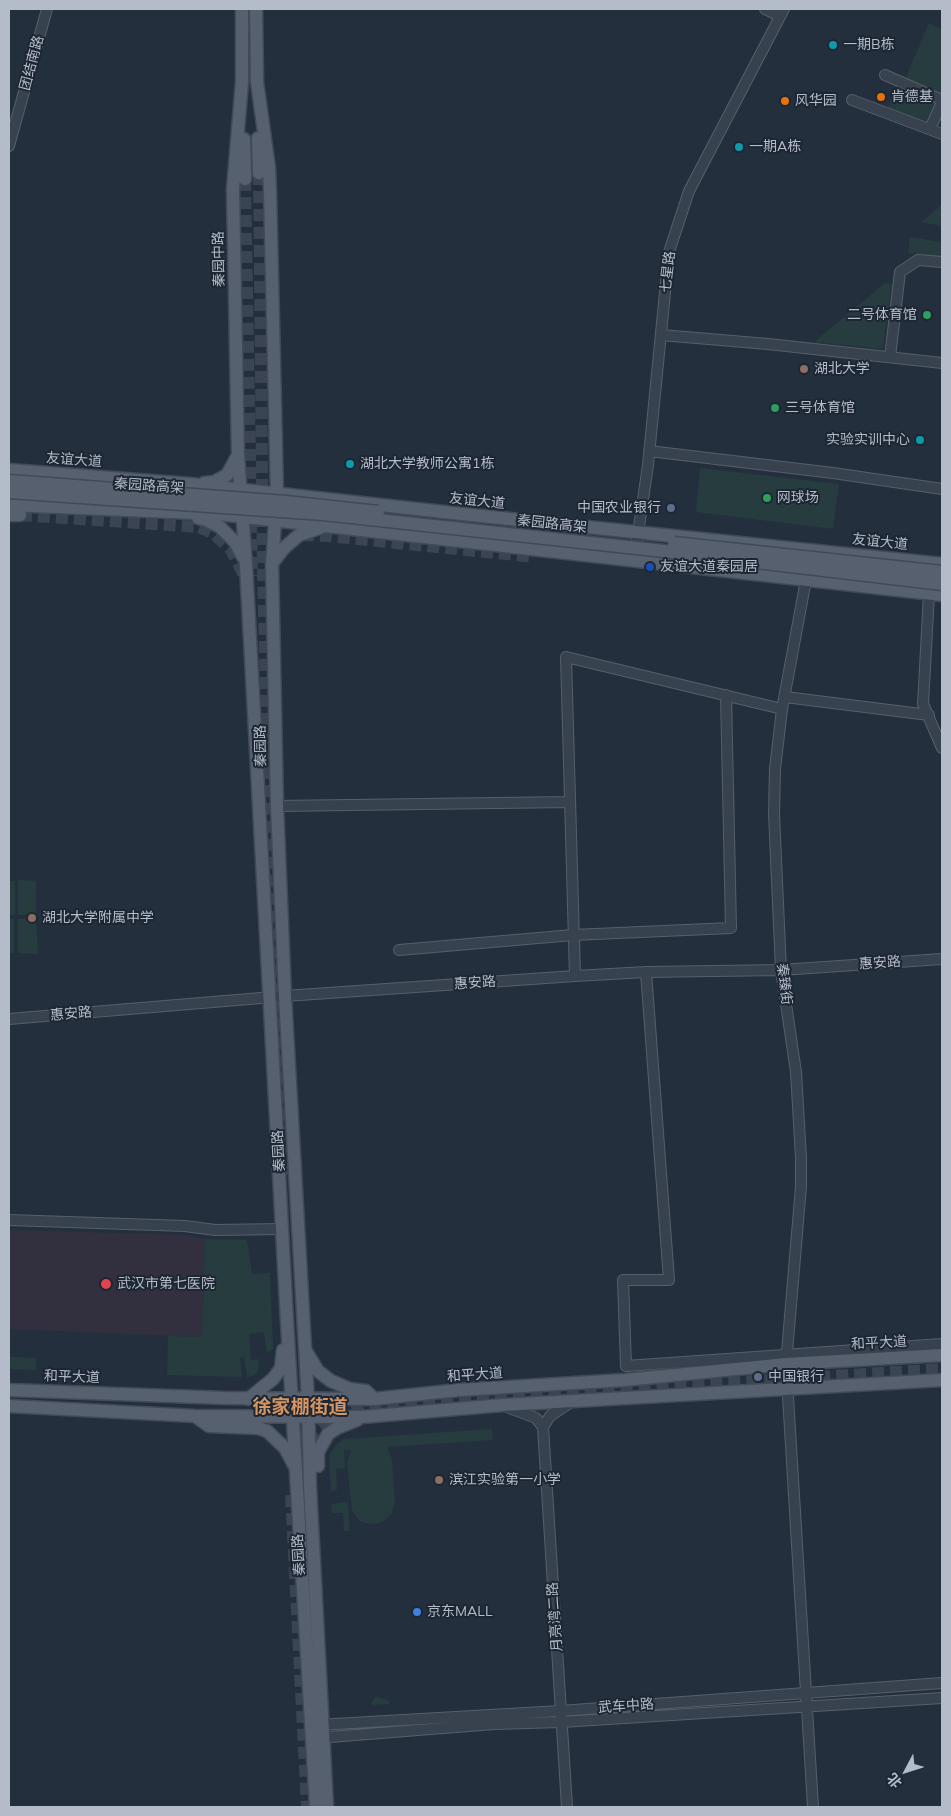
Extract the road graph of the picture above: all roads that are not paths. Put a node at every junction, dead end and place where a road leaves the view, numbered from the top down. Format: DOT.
graph roads {
  1 [pos="46,9"];
  2 [pos="242,9"];
  3 [pos="256,9"];
  4 [pos="764,9"];
  5 [pos="782,12"];
  6 [pos="885,76"];
  7 [pos="242,82"];
  8 [pos="257,82"];
  9 [pos="852,100"];
  10 [pos="942,101"];
  11 [pos="930,129"];
  12 [pos="942,134"];
  13 [pos="9,146"];
  14 [pos="259,174"];
  15 [pos="244,179"];
  16 [pos="942,262"];
  17 [pos="661,335"];
  18 [pos="890,357"];
  19 [pos="942,363"];
  20 [pos="650,451"];
  21 [pos="238,455"];
  22 [pos="275,464"];
  23 [pos="9,470"];
  24 [pos="9,481"];
  25 [pos="190,484"];
  26 [pos="942,489"];
  27 [pos="240,490"];
  28 [pos="9,492"];
  29 [pos="277,493"];
  30 [pos="321,499"];
  31 [pos="9,505"];
  32 [pos="138,510"];
  33 [pos="242,513"];
  34 [pos="276,521"];
  35 [pos="338,528"];
  36 [pos="638,531"];
  37 [pos="576,554"];
  38 [pos="535,557"];
  39 [pos="634,560"];
  40 [pos="942,564"];
  41 [pos="246,565"];
  42 [pos="272,565"];
  43 [pos="942,572"];
  44 [pos="806,580"];
  45 [pos="942,584"];
  46 [pos="929,594"];
  47 [pos="942,595"];
  48 [pos="726,696"];
  49 [pos="785,697"];
  50 [pos="782,709"];
  51 [pos="929,715"];
  52 [pos="942,748"];
  53 [pos="570,802"];
  54 [pos="277,806"];
  55 [pos="574,935"];
  56 [pos="399,950"];
  57 [pos="942,959"];
  58 [pos="781,970"];
  59 [pos="646,972"];
  60 [pos="574,976"];
  61 [pos="286,996"];
  62 [pos="269,998"];
  63 [pos="9,1019"];
  64 [pos="9,1220"];
  65 [pos="282,1230"];
  66 [pos="287,1321"];
  67 [pos="942,1344"];
  68 [pos="305,1349"];
  69 [pos="942,1355"];
  70 [pos="786,1359"];
  71 [pos="942,1380"];
  72 [pos="787,1389"];
  73 [pos="9,1390"];
  74 [pos="248,1399"];
  75 [pos="292,1399"];
  76 [pos="374,1399"];
  77 [pos="308,1400"];
  78 [pos="572,1401"];
  79 [pos="503,1405"];
  80 [pos="9,1406"];
  81 [pos="195,1416"];
  82 [pos="293,1417"];
  83 [pos="308,1417"];
  84 [pos="362,1417"];
  85 [pos="543,1427"];
  86 [pos="296,1467"];
  87 [pos="312,1526"];
  88 [pos="942,1683"];
  89 [pos="806,1693"];
  90 [pos="942,1698"];
  91 [pos="807,1707"];
  92 [pos="560,1711"];
  93 [pos="561,1722"];
  94 [pos="316,1731"];
  95 [pos="316,1807"];
  96 [pos="327,1807"];
  97 [pos="567,1807"];
  98 [pos="813,1807"];
  1 -- 13 [label="street, 团结南路"];
  2 -- 7 [label="main road, 秦园中路"];
  3 -- 8 [label="main road"];
  4 -- 5 [label="street"];
  5 -- 17 [label="street, 七星路"];
  6 -- 10 [label="street"];
  7 -- 15 [label="main road"];
  7 -- 21 [label="main road, 秦园中路"];
  8 -- 14 [label="main road"];
  8 -- 22 [label="main road"];
  9 -- 11 [label="street"];
  10 -- 11 [label="street"];
  11 -- 12 [label="street"];
  16 -- 18 [label="street"];
  17 -- 18 [label="street"];
  17 -- 20 [label="street, 七星路"];
  18 -- 19 [label="street"];
  20 -- 26 [label="street"];
  20 -- 36 [label="street, 七星路"];
  21 -- 25 [label="main road"];
  21 -- 27 [label="main road, 秦园中路"];
  22 -- 29 [label="main road"];
  22 -- 30 [label="main road"];
  23 -- 25 [label="main road, 友谊大道"];
  24 -- 43 [label="main road, 秦园路高架, bridge"];
  25 -- 27 [label="main road, 友谊大道"];
  27 -- 29 [label="main road, 友谊大道"];
  27 -- 33 [label="main road, 秦园中路"];
  28 -- 45 [label="main road, 秦园路高架, bridge"];
  29 -- 30 [label="main road, 友谊大道"];
  29 -- 34 [label="main road, 秦园路"];
  30 -- 36 [label="main road, 友谊大道"];
  31 -- 32 [label="main road"];
  32 -- 33 [label="main road"];
  32 -- 41 [label="main road"];
  33 -- 34 [label="main road"];
  33 -- 41 [label="main road, 秦园路"];
  34 -- 35 [label="main road"];
  34 -- 42 [label="main road, 秦园路"];
  35 -- 37 [label="main road"];
  35 -- 42 [label="main road"];
  36 -- 39 [label="street, 七星路"];
  36 -- 40 [label="main road, 友谊大道"];
  37 -- 38 [label="main road"];
  37 -- 39 [label="main road"];
  39 -- 44 [label="main road"];
  41 -- 62 [label="main road, 秦园路"];
  42 -- 54 [label="main road, 秦园路"];
  44 -- 46 [label="main road"];
  44 -- 49 [label="street, 秦臻街"];
  46 -- 47 [label="main road"];
  46 -- 51 [label="street"];
  48 -- 50 [label="street"];
  48 -- 53 [label="street"];
  48 -- 55 [label="street"];
  49 -- 50 [label="street, 秦臻街"];
  49 -- 51 [label="street"];
  50 -- 58 [label="street, 秦臻街"];
  51 -- 52 [label="street"];
  53 -- 54 [label="street"];
  53 -- 55 [label="street"];
  54 -- 61 [label="main road, 秦园路"];
  55 -- 56 [label="street"];
  55 -- 60 [label="street"];
  57 -- 58 [label="street, 惠安路"];
  58 -- 59 [label="street, 惠安路"];
  58 -- 70 [label="street, 秦臻街"];
  59 -- 60 [label="street, 惠安路"];
  59 -- 70 [label="street"];
  60 -- 61 [label="street, 惠安路"];
  61 -- 62 [label="street, 惠安路"];
  61 -- 68 [label="main road, 秦园路"];
  62 -- 63 [label="street, 惠安路"];
  62 -- 65 [label="main road, 秦园路"];
  64 -- 65 [label="street"];
  65 -- 66 [label="main road, 秦园路"];
  66 -- 74 [label="main road"];
  66 -- 75 [label="main road, 秦园路"];
  67 -- 70 [label="street"];
  68 -- 76 [label="main road"];
  68 -- 77 [label="main road, 秦园路"];
  69 -- 70 [label="main road, 和平大道"];
  70 -- 72 [label="street, 秦臻街"];
  70 -- 76 [label="main road, 和平大道"];
  71 -- 72 [label="main road"];
  72 -- 78 [label="main road"];
  72 -- 89 [label="street, 秦臻街"];
  73 -- 74 [label="main road, 和平大道"];
  74 -- 75 [label="main road, 和平大道"];
  75 -- 77 [label="main road, 和平大道"];
  75 -- 82 [label="main road, 秦园路"];
  76 -- 77 [label="main road, 和平大道"];
  77 -- 83 [label="main road, 秦园路"];
  78 -- 79 [label="main road"];
  78 -- 85 [label="street"];
  79 -- 84 [label="main road"];
  79 -- 85 [label="street"];
  80 -- 81 [label="main road"];
  81 -- 82 [label="main road"];
  81 -- 86 [label="main road"];
  82 -- 83 [label="main road"];
  82 -- 86 [label="main road, 秦园路"];
  83 -- 84 [label="main road"];
  83 -- 87 [label="main road, 秦园路"];
  84 -- 87 [label="main road"];
  85 -- 92 [label="street, 月亮湾二路"];
  86 -- 94 [label="main road, 秦园路"];
  87 -- 94 [label="main road, 秦园路"];
  88 -- 89 [label="street, 武车中路"];
  89 -- 91 [label="street, 秦臻街"];
  89 -- 92 [label="street, 武车中路"];
  90 -- 91 [label="street, 武车中路"];
  91 -- 93 [label="street, 武车中路"];
  91 -- 98 [label="street, 秦臻街"];
  92 -- 93 [label="street, 月亮湾二路"];
  92 -- 94 [label="street, 武车中路"];
  93 -- 94 [label="street, 武车中路"];
  93 -- 97 [label="street, 月亮湾二路"];
  94 -- 95 [label="main road, 秦园路"];
  94 -- 96 [label="main road, 秦园路"];
}
